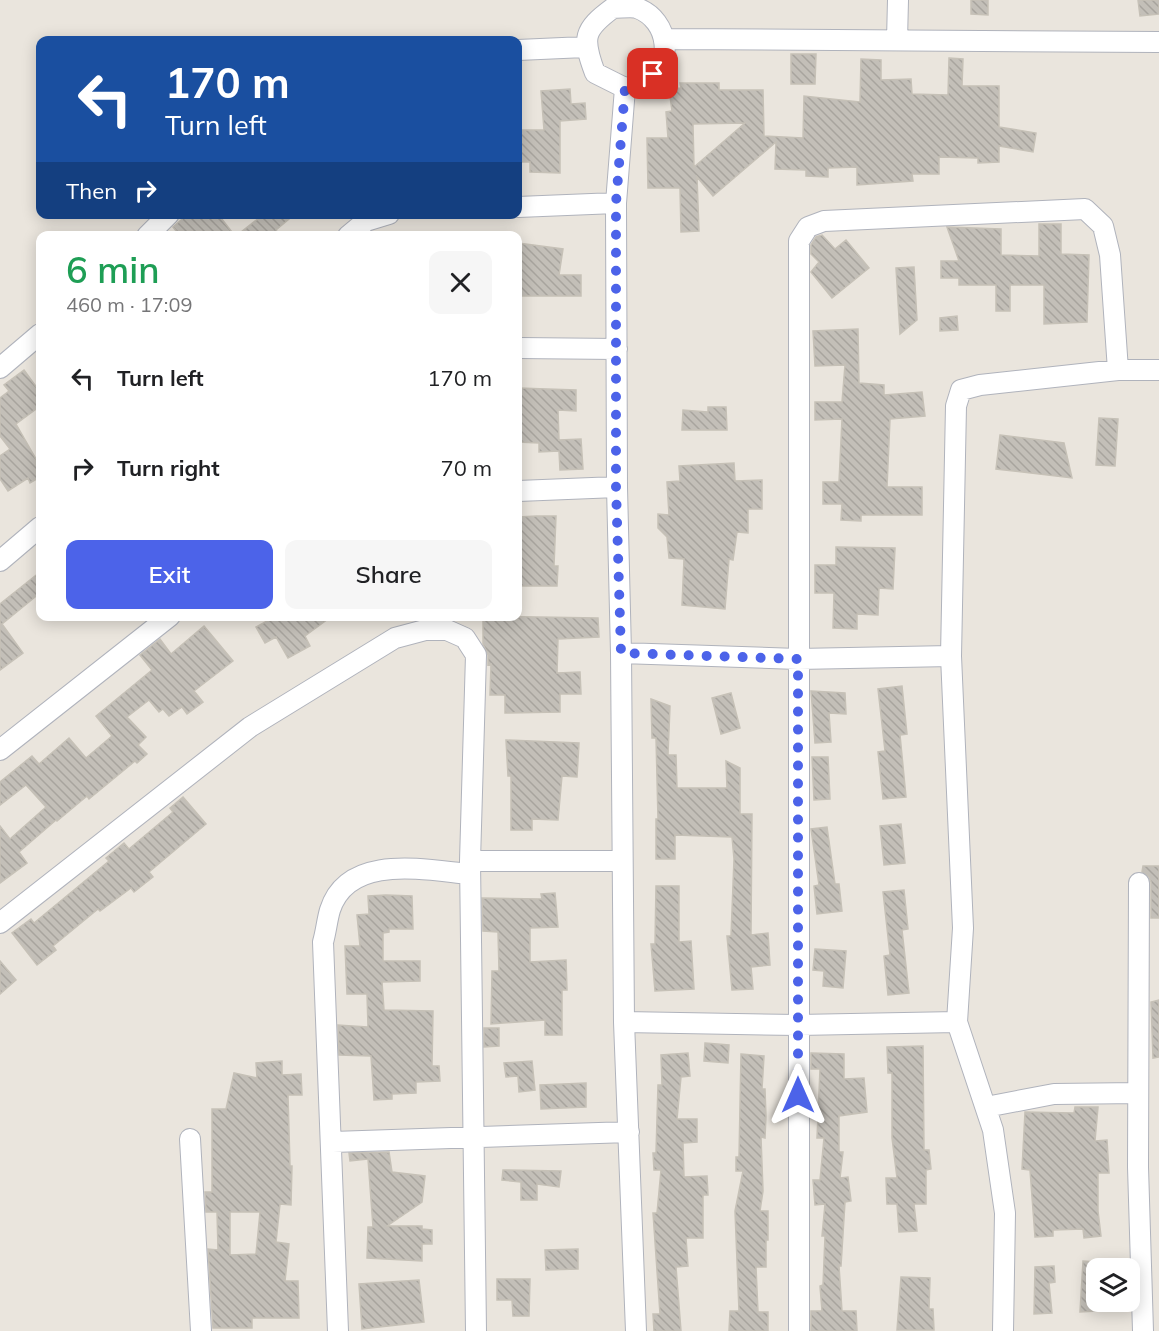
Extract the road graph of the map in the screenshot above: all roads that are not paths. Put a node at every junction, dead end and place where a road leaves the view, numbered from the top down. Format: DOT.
graph roads {
  1 [pos="898,0"];
  2 [pos="614,4"];
  3 [pos="666,39"];
  4 [pos="897,40"];
  5 [pos="1159,42"];
  6 [pos="585,47"];
  7 [pos="522,50"];
  8 [pos="625,88"];
  9 [pos="616,203"];
  10 [pos="522,207"];
  11 [pos="164,219"];
  12 [pos="373,219"];
  13 [pos="152,231"];
  14 [pos="354,231"];
  15 [pos="36,337"];
  16 [pos="522,348"];
  17 [pos="617,350"];
  18 [pos="0,368"];
  19 [pos="1118,370"];
  20 [pos="1159,370"];
  21 [pos="616,487"];
  22 [pos="522,491"];
  23 [pos="36,530"];
  24 [pos="0,561"];
  25 [pos="164,621"];
  26 [pos="621,653"];
  27 [pos="951,656"];
  28 [pos="798,659"];
  29 [pos="0,750"];
  30 [pos="622,861"];
  31 [pos="469,868"];
  32 [pos="1139,883"];
  33 [pos="0,924"];
  34 [pos="624,1022"];
  35 [pos="957,1022"];
  36 [pos="798,1025"];
  37 [pos="1138,1093"];
  38 [pos="986,1107"];
  39 [pos="629,1132"];
  40 [pos="190,1139"];
  41 [pos="474,1139"];
  42 [pos="333,1142"];
  43 [pos="201,1331"];
  44 [pos="338,1331"];
  45 [pos="476,1331"];
  46 [pos="636,1331"];
  47 [pos="800,1331"];
  48 [pos="1003,1331"];
  49 [pos="1143,1331"];
  1 -- 4 [label="street"];
  2 -- 3 [label="street"];
  2 -- 6 [label="street"];
  3 -- 4 [label="street"];
  3 -- 8 [label="street"];
  4 -- 5 [label="street"];
  6 -- 7 [label="street"];
  6 -- 8 [label="street"];
  8 -- 9 [label="street"];
  9 -- 10 [label="street"];
  9 -- 17 [label="street"];
  11 -- 13 [label="street"];
  12 -- 14 [label="street"];
  15 -- 18 [label="street"];
  16 -- 17 [label="street"];
  17 -- 21 [label="street"];
  19 -- 20 [label="street"];
  19 -- 27 [label="street"];
  19 -- 28 [label="street"];
  21 -- 22 [label="street"];
  21 -- 26 [label="street"];
  23 -- 24 [label="street"];
  25 -- 29 [label="street"];
  26 -- 28 [label="street"];
  26 -- 30 [label="street"];
  27 -- 28 [label="street"];
  27 -- 35 [label="street"];
  28 -- 36 [label="street"];
  30 -- 31 [label="street"];
  30 -- 34 [label="street"];
  31 -- 33 [label="street"];
  31 -- 41 [label="street"];
  31 -- 42 [label="street"];
  32 -- 37 [label="street"];
  34 -- 36 [label="street"];
  34 -- 39 [label="street"];
  35 -- 36 [label="street"];
  35 -- 38 [label="street"];
  36 -- 47 [label="street"];
  37 -- 38 [label="street"];
  37 -- 49 [label="street"];
  38 -- 48 [label="street"];
  39 -- 41 [label="street"];
  39 -- 46 [label="street"];
  40 -- 43 [label="street"];
  41 -- 42 [label="street"];
  41 -- 45 [label="street"];
  42 -- 44 [label="street"];
}
